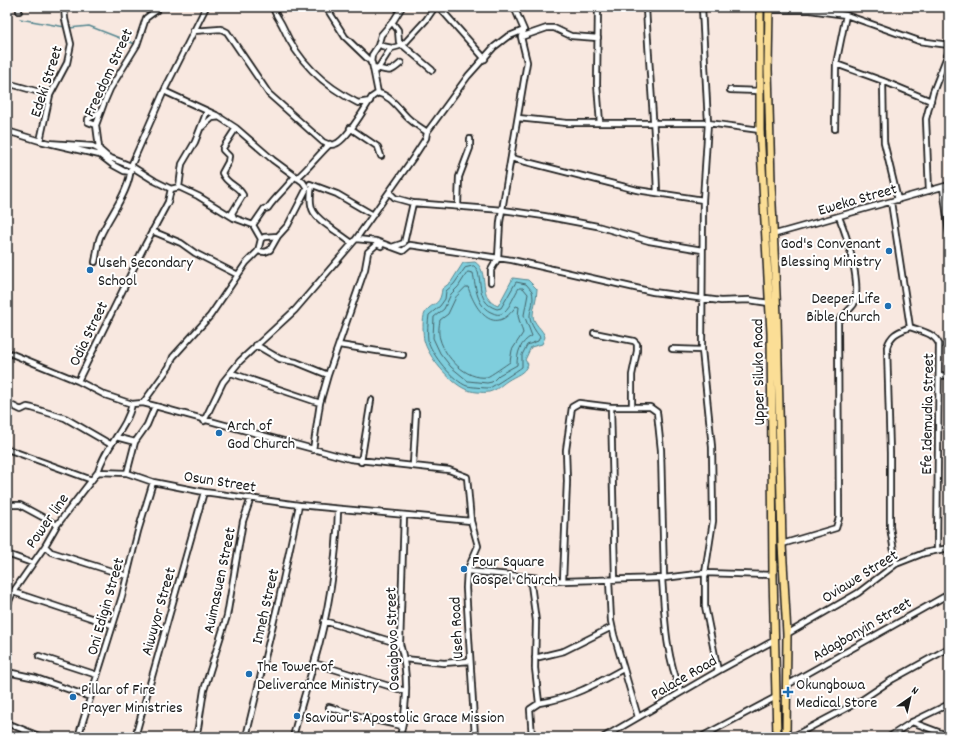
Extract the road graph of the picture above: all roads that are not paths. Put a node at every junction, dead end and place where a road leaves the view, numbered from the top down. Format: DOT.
graph roads {
  1 [pos="64,7"];
  2 [pos="155,7"];
  3 [pos="206,7"];
  4 [pos="273,7"];
  5 [pos="326,7"];
  6 [pos="402,7"];
  7 [pos="435,7"];
  8 [pos="439,7"];
  9 [pos="514,7"];
  10 [pos="598,7"];
  11 [pos="646,7"];
  12 [pos="702,7"];
  13 [pos="760,7"];
  14 [pos="770,8"];
  15 [pos="846,15"];
  16 [pos="392,22"];
  17 [pos="524,30"];
  18 [pos="193,31"];
  19 [pos="521,37"];
  20 [pos="598,38"];
  21 [pos="378,44"];
  22 [pos="402,45"];
  23 [pos="949,45"];
  24 [pos="391,48"];
  25 [pos="949,51"];
  26 [pos="485,59"];
  27 [pos="402,63"];
  28 [pos="836,64"];
  29 [pos="372,65"];
  30 [pos="379,69"];
  31 [pos="432,70"];
  32 [pos="374,73"];
  33 [pos="883,81"];
  34 [pos="7,83"];
  35 [pos="730,90"];
  36 [pos="164,91"];
  37 [pos="760,91"];
  38 [pos="378,93"];
  39 [pos="50,95"];
  40 [pos="370,101"];
  41 [pos="930,101"];
  42 [pos="101,111"];
  43 [pos="207,111"];
  44 [pos="220,117"];
  45 [pos="518,118"];
  46 [pos="600,123"];
  47 [pos="654,123"];
  48 [pos="708,123"];
  49 [pos="96,126"];
  50 [pos="236,128"];
  51 [pos="350,128"];
  52 [pos="835,129"];
  53 [pos="199,130"];
  54 [pos="760,130"];
  55 [pos="7,131"];
  56 [pos="427,132"];
  57 [pos="470,139"];
  58 [pos="40,141"];
  59 [pos="47,143"];
  60 [pos="330,144"];
  61 [pos="100,152"];
  62 [pos="381,156"];
  63 [pos="510,158"];
  64 [pos="131,166"];
  65 [pos="131,172"];
  66 [pos="296,177"];
  67 [pos="303,182"];
  68 [pos="312,185"];
  69 [pos="949,185"];
  70 [pos="180,187"];
  71 [pos="943,187"];
  72 [pos="171,189"];
  73 [pos="929,191"];
  74 [pos="388,194"];
  75 [pos="657,194"];
  76 [pos="395,198"];
  77 [pos="385,199"];
  78 [pos="703,200"];
  79 [pos="898,200"];
  80 [pos="891,202"];
  81 [pos="413,203"];
  82 [pos="458,205"];
  83 [pos="503,210"];
  84 [pos="373,215"];
  85 [pos="839,217"];
  86 [pos="234,218"];
  87 [pos="253,225"];
  88 [pos="152,231"];
  89 [pos="949,233"];
  90 [pos="773,235"];
  91 [pos="166,236"];
  92 [pos="278,236"];
  93 [pos="765,236"];
  94 [pos="148,238"];
  95 [pos="261,239"];
  96 [pos="356,239"];
  97 [pos="352,244"];
  98 [pos="392,247"];
  99 [pos="702,250"];
  100 [pos="258,251"];
  101 [pos="498,258"];
  102 [pos="95,262"];
  103 [pos="238,275"];
  104 [pos="491,282"];
  105 [pos="702,299"];
  106 [pos="769,303"];
  107 [pos="910,327"];
  108 [pos="594,333"];
  109 [pos="256,345"];
  110 [pos="339,345"];
  111 [pos="672,349"];
  112 [pos="702,350"];
  113 [pos="7,352"];
  114 [pos="403,355"];
  115 [pos="231,373"];
  116 [pos="328,375"];
  117 [pos="949,375"];
  118 [pos="940,376"];
  119 [pos="78,381"];
  120 [pos="371,400"];
  121 [pos="7,403"];
  122 [pos="143,403"];
  123 [pos="320,403"];
  124 [pos="132,404"];
  125 [pos="155,406"];
  126 [pos="611,407"];
  127 [pos="632,407"];
  128 [pos="416,412"];
  129 [pos="204,421"];
  130 [pos="116,436"];
  131 [pos="135,442"];
  132 [pos="110,444"];
  133 [pos="7,449"];
  134 [pos="313,450"];
  135 [pos="361,462"];
  136 [pos="413,465"];
  137 [pos="98,472"];
  138 [pos="127,473"];
  139 [pos="92,480"];
  140 [pos="153,482"];
  141 [pos="204,492"];
  142 [pos="252,498"];
  143 [pos="7,505"];
  144 [pos="299,505"];
  145 [pos="338,510"];
  146 [pos="404,515"];
  147 [pos="471,521"];
  148 [pos="57,525"];
  149 [pos="782,544"];
  150 [pos="45,546"];
  151 [pos="949,548"];
  152 [pos="936,550"];
  153 [pos="7,554"];
  154 [pos="32,563"];
  155 [pos="896,564"];
  156 [pos="467,571"];
  157 [pos="705,573"];
  158 [pos="773,574"];
  159 [pos="127,576"];
  160 [pos="530,577"];
  161 [pos="663,578"];
  162 [pos="609,580"];
  163 [pos="615,580"];
  164 [pos="563,581"];
  165 [pos="13,592"];
  166 [pos="949,594"];
  167 [pos="7,606"];
  168 [pos="324,621"];
  169 [pos="112,625"];
  170 [pos="612,627"];
  171 [pos="787,634"];
  172 [pos="776,640"];
  173 [pos="400,644"];
  174 [pos="949,648"];
  175 [pos="39,656"];
  176 [pos="535,658"];
  177 [pos="404,659"];
  178 [pos="470,661"];
  179 [pos="314,663"];
  180 [pos="623,669"];
  181 [pos="718,671"];
  182 [pos="7,672"];
  183 [pos="97,675"];
  184 [pos="787,685"];
  185 [pos="405,690"];
  186 [pos="681,692"];
  187 [pos="90,697"];
  188 [pos="776,697"];
  189 [pos="539,703"];
  190 [pos="949,704"];
  191 [pos="329,707"];
  192 [pos="638,717"];
  193 [pos="912,722"];
  194 [pos="7,723"];
  195 [pos="402,726"];
  196 [pos="949,736"];
  197 [pos="39,737"];
  198 [pos="78,737"];
  199 [pos="135,737"];
  200 [pos="195,737"];
  201 [pos="246,737"];
  202 [pos="293,737"];
  203 [pos="400,737"];
  204 [pos="475,737"];
  205 [pos="532,737"];
  206 [pos="604,737"];
  207 [pos="702,737"];
  208 [pos="777,737"];
  209 [pos="786,737"];
  210 [pos="792,737"];
  211 [pos="889,737"];
  1 -- 39 [label="street, Edeki Street"];
  2 -- 42 [label="street, Freedom Street"];
  3 -- 18 [label="street"];
  4 -- 40 [label="street"];
  5 -- 29 [label="street"];
  6 -- 16 [label="street"];
  7 -- 22 [label="street"];
  8 -- 26 [label="street"];
  9 -- 17 [label="street"];
  10 -- 20 [label="street"];
  11 -- 47 [label="street"];
  12 -- 48 [label="street"];
  13 -- 37 [label="main road, Upper Siluko Road"];
  14 -- 15 [label="street"];
  14 -- 90 [label="main road, Upper Siluko Road"];
  15 -- 23 [label="street"];
  15 -- 28 [label="street"];
  16 -- 21 [label="street"];
  16 -- 22 [label="street"];
  17 -- 19 [label="street"];
  17 -- 26 [label="street"];
  18 -- 36 [label="street"];
  18 -- 60 [label="street"];
  19 -- 20 [label="street"];
  19 -- 45 [label="street"];
  20 -- 46 [label="street"];
  21 -- 24 [label="street"];
  21 -- 29 [label="street"];
  22 -- 24 [label="street"];
  22 -- 31 [label="street"];
  24 -- 30 [label="street"];
  25 -- 41 [label="street"];
  26 -- 56 [label="street"];
  27 -- 30 [label="street"];
  28 -- 33 [label="street"];
  28 -- 52 [label="street"];
  29 -- 30 [label="street"];
  29 -- 32 [label="street"];
  30 -- 32 [label="street"];
  32 -- 38 [label="street"];
  33 -- 41 [label="street"];
  33 -- 79 [label="street"];
  34 -- 39 [label="street"];
  35 -- 37 [label="street"];
  36 -- 43 [label="street"];
  36 -- 64 [label="street"];
  37 -- 54 [label="main road, Upper Siluko Road"];
  38 -- 40 [label="street"];
  38 -- 56 [label="street"];
  39 -- 58 [label="street, Edeki Street"];
  40 -- 51 [label="street"];
  41 -- 73 [label="street"];
  42 -- 49 [label="street, Freedom Street"];
  42 -- 49 [label="street"];
  43 -- 44 [label="street"];
  43 -- 53 [label="street"];
  44 -- 50 [label="street"];
  44 -- 53 [label="street"];
  45 -- 46 [label="street"];
  45 -- 63 [label="street"];
  46 -- 47 [label="street"];
  47 -- 48 [label="street"];
  47 -- 75 [label="street"];
  48 -- 54 [label="street"];
  48 -- 78 [label="street"];
  49 -- 61 [label="street, Freedom Street"];
  50 -- 66 [label="street"];
  50 -- 86 [label="street"];
  51 -- 60 [label="street"];
  51 -- 62 [label="street"];
  53 -- 70 [label="street"];
  54 -- 93 [label="main road, Upper Siluko Road"];
  55 -- 58 [label="street"];
  56 -- 74 [label="street"];
  57 -- 82 [label="street"];
  58 -- 59 [label="street"];
  59 -- 61 [label="street"];
  59 -- 61 [label="street"];
  60 -- 66 [label="street"];
  61 -- 64 [label="street"];
  61 -- 65 [label="street"];
  63 -- 75 [label="street"];
  63 -- 83 [label="street"];
  64 -- 65 [label="street"];
  64 -- 72 [label="street"];
  65 -- 102 [label="street"];
  66 -- 67 [label="street"];
  66 -- 87 [label="street"];
  67 -- 68 [label="street"];
  67 -- 92 [label="street"];
  68 -- 84 [label="street"];
  68 -- 97 [label="street"];
  69 -- 71 [label="street, Eweka Street"];
  70 -- 72 [label="street"];
  70 -- 86 [label="street"];
  71 -- 73 [label="street, Eweka Street"];
  71 -- 89 [label="street"];
  72 -- 88 [label="street, Odia Street"];
  73 -- 79 [label="street, Eweka Street"];
  74 -- 76 [label="street"];
  74 -- 77 [label="street"];
  75 -- 78 [label="street"];
  76 -- 77 [label="street"];
  76 -- 81 [label="street"];
  77 -- 84 [label="street"];
  78 -- 99 [label="street"];
  79 -- 80 [label="street, Eweka Street"];
  80 -- 85 [label="street, Eweka Street"];
  80 -- 107 [label="street"];
  81 -- 82 [label="street"];
  81 -- 98 [label="street"];
  82 -- 83 [label="street"];
  83 -- 99 [label="street"];
  83 -- 101 [label="street"];
  84 -- 96 [label="street"];
  85 -- 90 [label="street, Eweka Street"];
  85 -- 149 [label="street"];
  86 -- 87 [label="street"];
  87 -- 95 [label="street"];
  88 -- 91 [label="street"];
  88 -- 94 [label="street, Odia Street"];
  90 -- 93 [label="street"];
  90 -- 149 [label="main road, Upper Siluko Road"];
  91 -- 94 [label="street"];
  91 -- 103 [label="street"];
  92 -- 95 [label="street"];
  92 -- 100 [label="street"];
  93 -- 106 [label="main road, Upper Siluko Road"];
  94 -- 119 [label="street, Odia Street"];
  95 -- 100 [label="street"];
  96 -- 97 [label="street"];
  96 -- 98 [label="street"];
  97 -- 109 [label="street"];
  98 -- 101 [label="street"];
  98 -- 110 [label="street"];
  99 -- 105 [label="street"];
  100 -- 103 [label="street"];
  101 -- 104 [label="street"];
  101 -- 105 [label="street"];
  103 -- 122 [label="street"];
  105 -- 106 [label="street"];
  105 -- 112 [label="street"];
  106 -- 158 [label="main road, Upper Siluko Road"];
  107 -- 118 [label="street, Efe Idemudia Street"];
  107 -- 155 [label="street"];
  108 -- 127 [label="street"];
  109 -- 115 [label="street"];
  109 -- 116 [label="street"];
  110 -- 114 [label="street"];
  110 -- 116 [label="street"];
  111 -- 112 [label="street"];
  112 -- 157 [label="street"];
  113 -- 119 [label="street"];
  115 -- 123 [label="street"];
  115 -- 129 [label="street"];
  116 -- 123 [label="street"];
  117 -- 118 [label="street"];
  118 -- 152 [label="street, Efe Idemudia Street"];
  119 -- 124 [label="street"];
  120 -- 135 [label="street"];
  121 -- 132 [label="street"];
  122 -- 124 [label="street"];
  122 -- 125 [label="street"];
  123 -- 134 [label="street"];
  124 -- 130 [label="street, Power line"];
  125 -- 129 [label="street"];
  125 -- 131 [label="street"];
  126 -- 127 [label="street"];
  126 -- 163 [label="street"];
  126 -- 164 [label="street"];
  127 -- 161 [label="street"];
  128 -- 136 [label="street"];
  129 -- 134 [label="street"];
  130 -- 131 [label="street"];
  130 -- 132 [label="street, Power line"];
  131 -- 138 [label="street"];
  132 -- 137 [label="street, Power line"];
  133 -- 139 [label="street"];
  134 -- 135 [label="street"];
  135 -- 136 [label="street"];
  136 -- 147 [label="street, Useh Road"];
  137 -- 138 [label="street, Osun Street"];
  137 -- 139 [label="street, Power line"];
  138 -- 140 [label="street, Osun Street"];
  139 -- 148 [label="street, Power line"];
  140 -- 141 [label="street, Osun Street"];
  140 -- 159 [label="street, Oni Edigin Street"];
  141 -- 142 [label="street, Osun Street"];
  141 -- 199 [label="street, Aiwuyor Street"];
  142 -- 144 [label="street, Osun Street"];
  142 -- 200 [label="street, Auimasuen Street"];
  143 -- 148 [label="street"];
  144 -- 145 [label="street, Osun Street"];
  144 -- 201 [label="street, Inneh Street"];
  145 -- 146 [label="street, Osun Street"];
  145 -- 168 [label="street"];
  146 -- 147 [label="street, Osun Street"];
  146 -- 173 [label="street, Osaigbovo Street"];
  147 -- 156 [label="street, Useh Road"];
  148 -- 150 [label="street, Power line"];
  149 -- 171 [label="main road, Upper Siluko Road"];
  150 -- 154 [label="street, Power line"];
  150 -- 159 [label="street"];
  151 -- 152 [label="street, Oviawe Street"];
  152 -- 155 [label="street, Oviawe Street"];
  153 -- 154 [label="street"];
  154 -- 165 [label="street, Power line"];
  155 -- 171 [label="street, Oviawe Street"];
  156 -- 160 [label="street"];
  156 -- 178 [label="street, Useh Road"];
  157 -- 158 [label="street"];
  157 -- 161 [label="street"];
  157 -- 181 [label="street"];
  158 -- 172 [label="main road, Upper Siluko Road"];
  159 -- 169 [label="street, Oni Edigin Street"];
  160 -- 164 [label="street"];
  160 -- 176 [label="street"];
  161 -- 163 [label="street"];
  161 -- 186 [label="street"];
  162 -- 163 [label="street"];
  162 -- 164 [label="street"];
  162 -- 170 [label="street"];
  165 -- 167 [label="street, Power line"];
  165 -- 169 [label="street"];
  166 -- 184 [label="street, Adagbonyin Street"];
  168 -- 173 [label="street"];
  168 -- 179 [label="street"];
  169 -- 183 [label="street, Oni Edigin Street"];
  170 -- 176 [label="street"];
  170 -- 180 [label="street"];
  171 -- 184 [label="main road, Upper Siluko Road"];
  172 -- 181 [label="street, Palace Road"];
  172 -- 188 [label="main road, Upper Siluko Road"];
  173 -- 177 [label="street, Osaigbovo Street"];
  174 -- 210 [label="street"];
  175 -- 183 [label="street"];
  176 -- 189 [label="street"];
  177 -- 178 [label="street"];
  177 -- 185 [label="street, Osaigbovo Street"];
  178 -- 204 [label="street, Useh Road"];
  179 -- 185 [label="street"];
  179 -- 202 [label="street"];
  180 -- 189 [label="street"];
  180 -- 192 [label="street"];
  181 -- 186 [label="street, Palace Road"];
  182 -- 187 [label="street"];
  183 -- 187 [label="street, Oni Edigin Street"];
  184 -- 209 [label="main road, Upper Siluko Road"];
  185 -- 195 [label="street, Osaigbovo Street"];
  186 -- 192 [label="street, Palace Road"];
  187 -- 198 [label="street, Oni Edigin Street"];
  188 -- 207 [label="street"];
  188 -- 208 [label="main road, Upper Siluko Road"];
  189 -- 205 [label="street"];
  190 -- 193 [label="street"];
  191 -- 195 [label="street"];
  192 -- 206 [label="street, Palace Road"];
  193 -- 196 [label="street"];
  193 -- 211 [label="street"];
  194 -- 197 [label="street"];
  195 -- 203 [label="street, Osaigbovo Street"];
}
